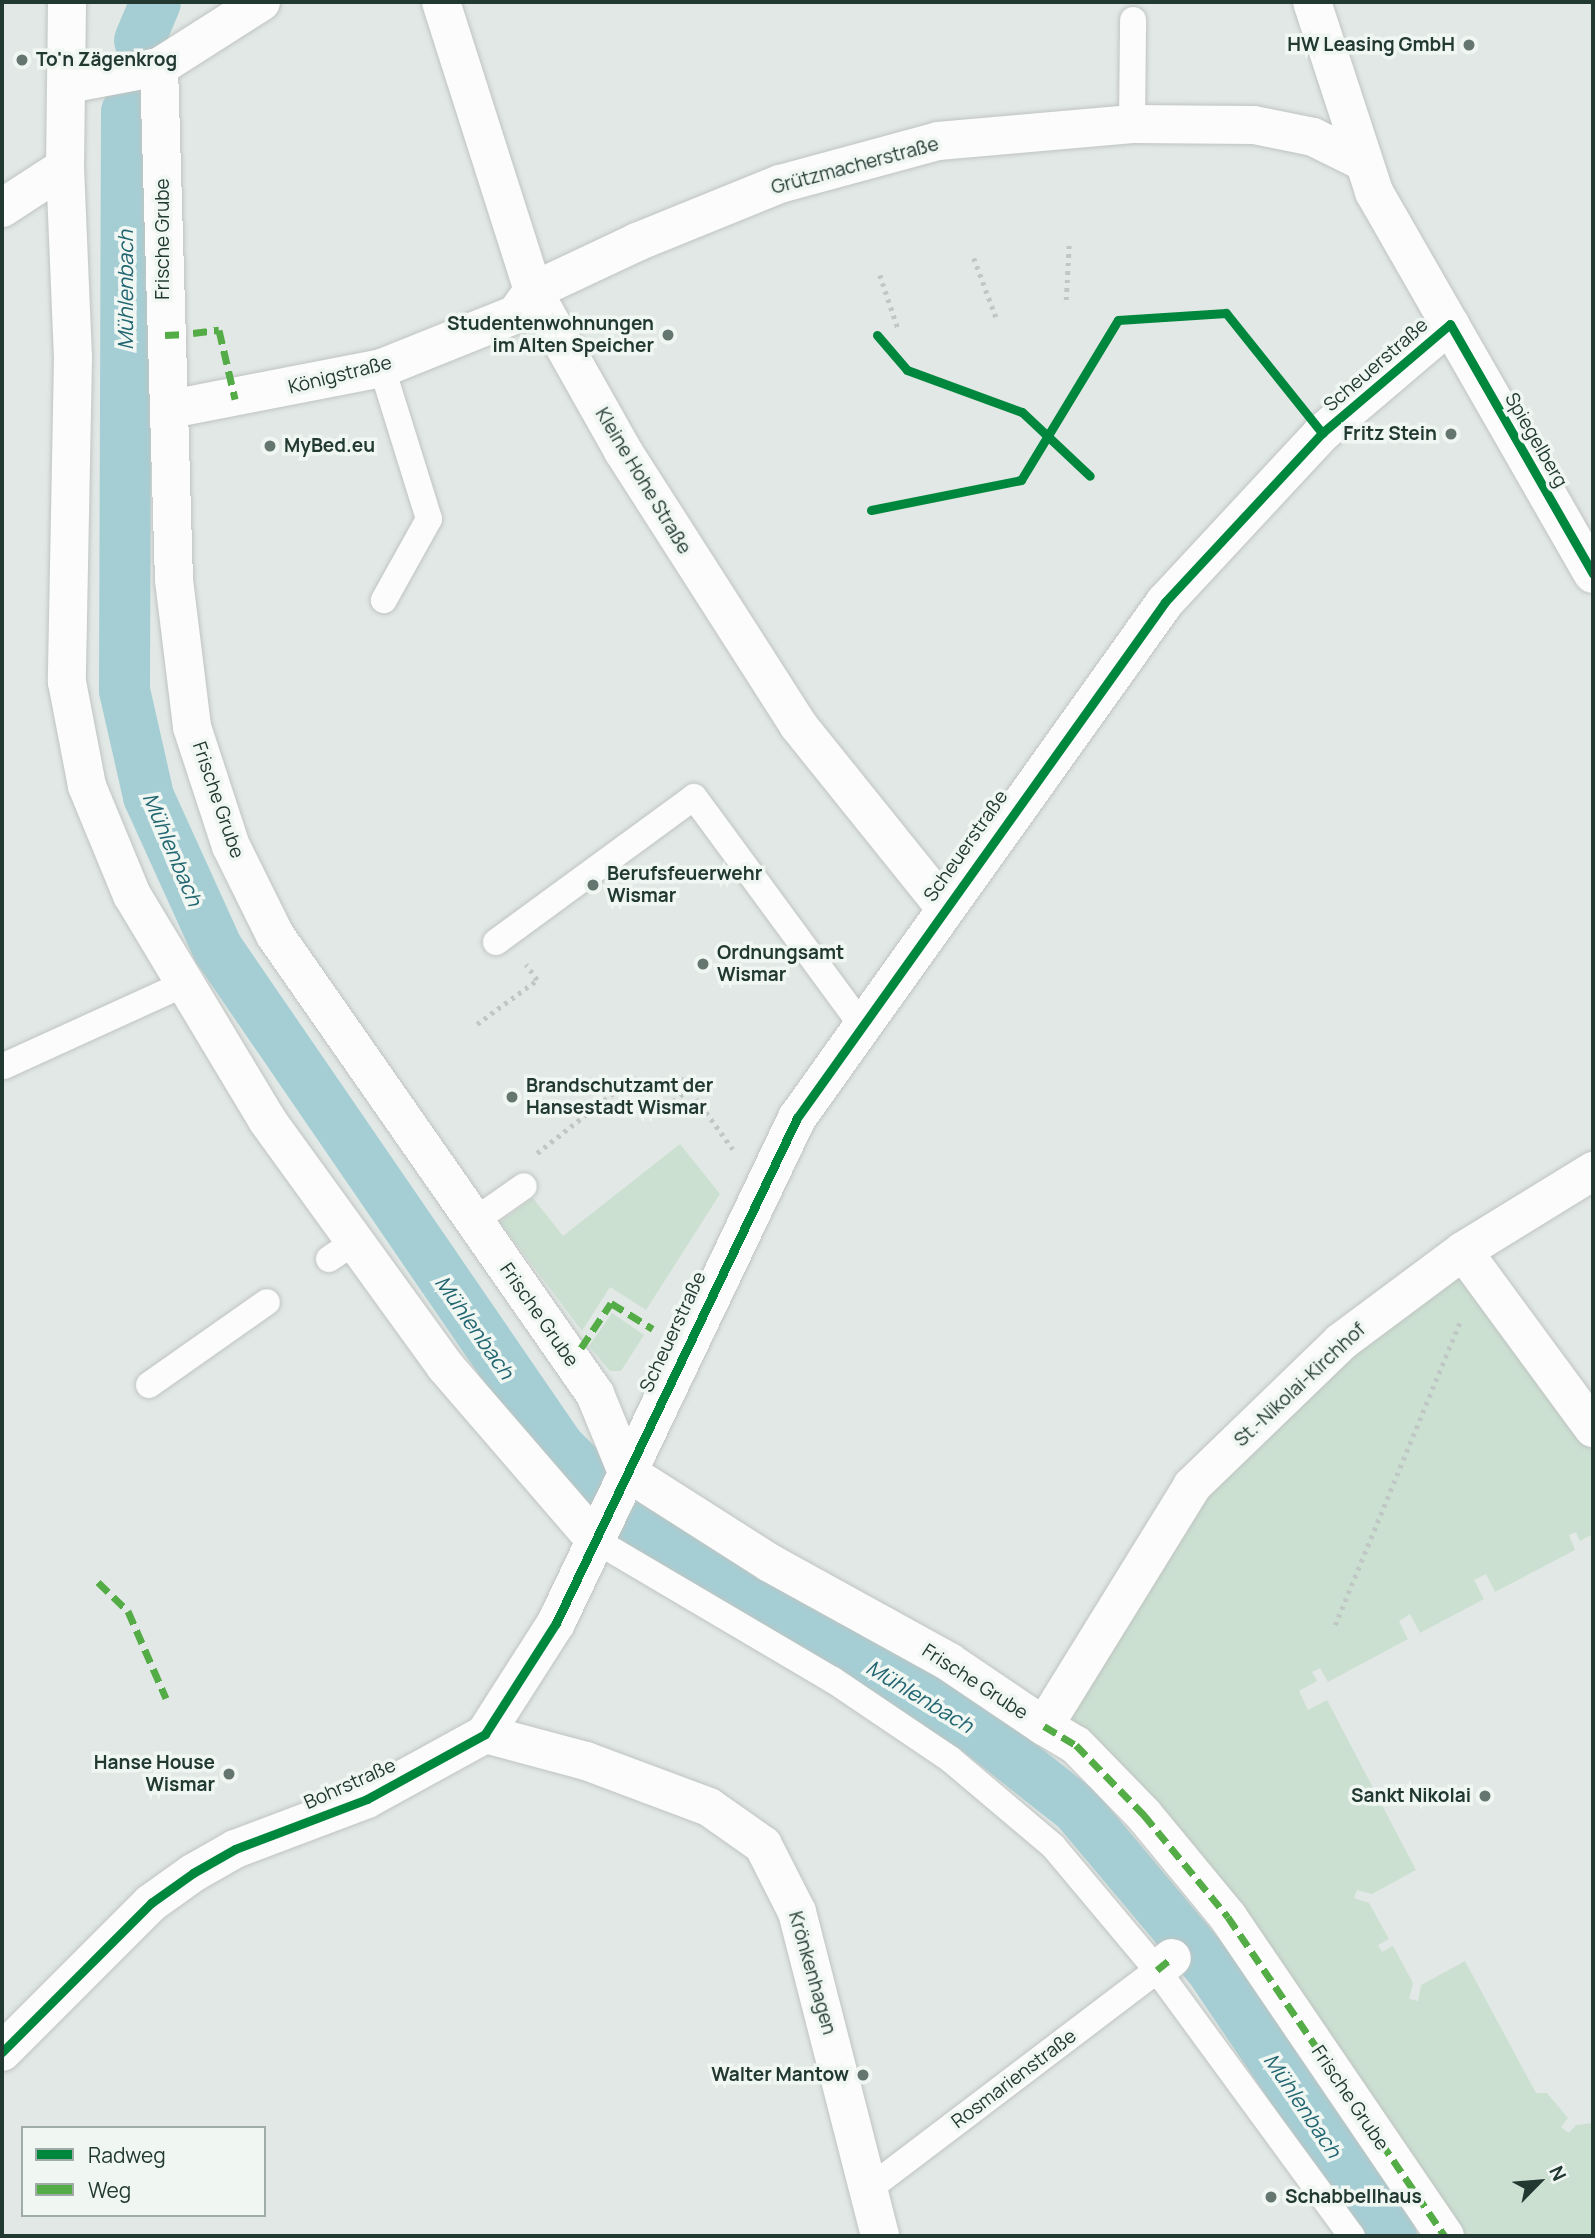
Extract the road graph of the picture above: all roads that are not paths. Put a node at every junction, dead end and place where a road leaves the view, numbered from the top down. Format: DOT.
graph roads {
  1 [pos="68,2"];
  2 [pos="261,2"];
  3 [pos="441,2"];
  4 [pos="1312,2"];
  5 [pos="1133,20"];
  6 [pos="77,70"];
  7 [pos="161,79"];
  8 [pos="1132,124"];
  9 [pos="1360,160"];
  10 [pos="65,167"];
  11 [pos="2,208"];
  12 [pos="533,291"];
  13 [pos="1450,324"];
  14 [pos="382,368"];
  15 [pos="171,409"];
  16 [pos="1593,574"];
  17 [pos="384,600"];
  18 [pos="945,908"];
  19 [pos="500,939"];
  20 [pos="184,984"];
  21 [pos="863,1027"];
  22 [pos="4,1066"];
  23 [pos="1593,1171"];
  24 [pos="524,1186"];
  25 [pos="473,1222"];
  26 [pos="1472,1261"];
  27 [pos="267,1302"];
  28 [pos="149,1385"];
  29 [pos="1593,1428"];
  30 [pos="627,1472"];
  31 [pos="595,1540"];
  32 [pos="1044,1726"];
  33 [pos="485,1734"];
  34 [pos="1165,1964"];
  35 [pos="2,2052"];
  36 [pos="870,2188"];
  37 [pos="880,2236"];
  38 [pos="1352,2236"];
  39 [pos="1445,2236"];
  1 -- 6 [label="street"];
  2 -- 7 [label="street"];
  3 -- 12 [label="street, Kleine Hohe Straße"];
  4 -- 9 [label="street, Spiegelberg"];
  5 -- 8 [label="lane"];
  6 -- 7 [label="street"];
  6 -- 10 [label="street"];
  7 -- 15 [label="street, Frische Grube"];
  8 -- 9 [label="street, Grützmacherstraße"];
  8 -- 12 [label="street, Grützmacherstraße"];
  9 -- 13 [label="street, Spiegelberg"];
  10 -- 11 [label="street"];
  10 -- 20 [label="street"];
  12 -- 14 [label="street, Königstraße"];
  12 -- 18 [label="street, Kleine Hohe Straße"];
  13 -- 16 [label="street, Spiegelberg"];
  13 -- 18 [label="street, Scheuerstraße"];
  14 -- 15 [label="street, Königstraße"];
  14 -- 17 [label="lane"];
  15 -- 25 [label="street, Frische Grube"];
  18 -- 21 [label="street, Scheuerstraße"];
  19 -- 21 [label="lane"];
  20 -- 22 [label="lane"];
  20 -- 31 [label="street"];
  21 -- 30 [label="street, Scheuerstraße"];
  23 -- 26 [label="street, St.-Nikolai-Kirchhof"];
  24 -- 25 [label="lane"];
  25 -- 30 [label="street, Frische Grube"];
  26 -- 29 [label="street"];
  26 -- 32 [label="street, St.-Nikolai-Kirchhof"];
  27 -- 28 [label="lane"];
  30 -- 31 [label="street, Bohrstraße"];
  30 -- 32 [label="street, Frische Grube"];
  31 -- 33 [label="street, Bohrstraße"];
  31 -- 34 [label="lane"];
  32 -- 39 [label="street, Frische Grube"];
  33 -- 35 [label="street, Bohrstraße"];
  33 -- 36 [label="street, Krönkenhagen"];
  34 -- 36 [label="lane, Rosmarienstraße"];
  34 -- 38 [label="lane"];
  36 -- 37 [label="street, Krönkenhagen"];
}
